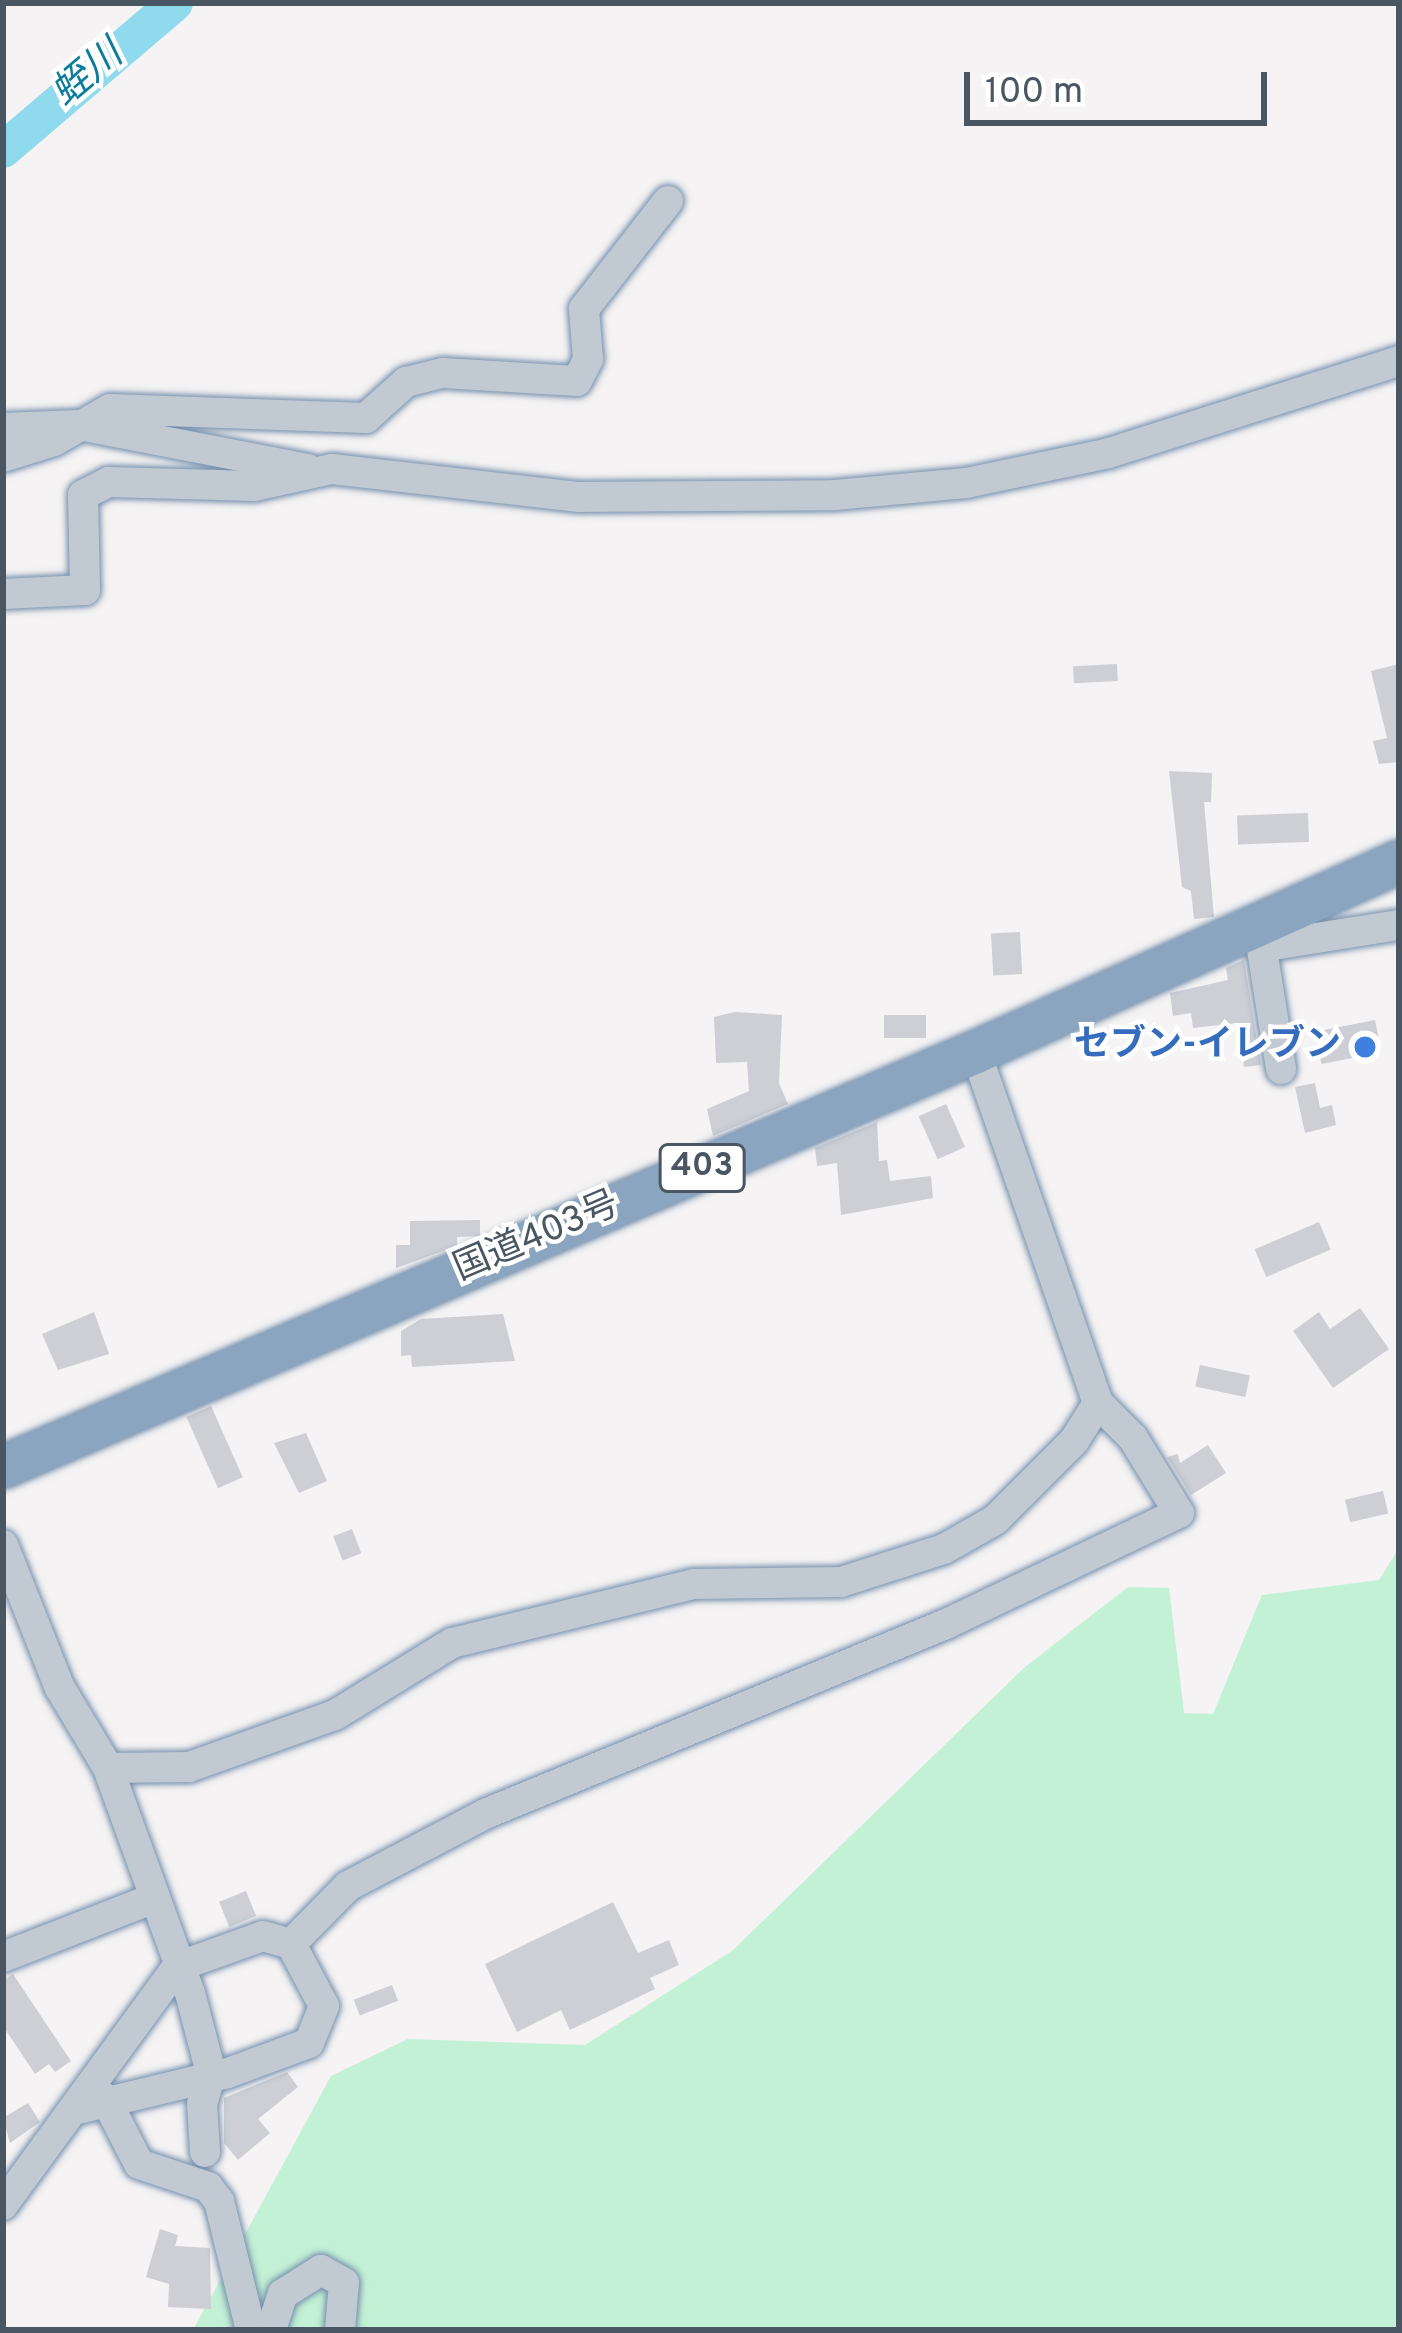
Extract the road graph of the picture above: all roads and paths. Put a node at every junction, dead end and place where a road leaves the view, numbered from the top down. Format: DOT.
graph roads {
  1 [pos="668,201"];
  2 [pos="1399,361"];
  3 [pos="79,424"];
  4 [pos="3,428"];
  5 [pos="3,458"];
  6 [pos="320,472"];
  7 [pos="3,594"];
  8 [pos="1399,862"];
  9 [pos="1399,925"];
  10 [pos="1262,935"];
  11 [pos="976,1052"];
  12 [pos="1281,1069"];
  13 [pos="1098,1403"];
  14 [pos="3,1467"];
  15 [pos="3,1545"];
  16 [pos="108,1768"];
  17 [pos="154,1898"];
  18 [pos="291,1944"];
  19 [pos="3,1957"];
  20 [pos="177,1967"];
  21 [pos="211,2073"];
  22 [pos="106,2098"];
  23 [pos="74,2110"];
  24 [pos="206,2152"];
  25 [pos="3,2205"];
  26 [pos="251,2330"];
  27 [pos="271,2330"];
  28 [pos="340,2330"];
  1 -- 3 [label="street"];
  2 -- 6 [label="street"];
  3 -- 4 [label="street"];
  3 -- 5 [label="street"];
  3 -- 6 [label="street"];
  6 -- 7 [label="street"];
  8 -- 10 [label="highway, 国道403号 / 403"];
  9 -- 10 [label="street"];
  10 -- 11 [label="highway, 国道403号 / 403"];
  10 -- 12 [label="street"];
  11 -- 13 [label="street"];
  11 -- 14 [label="highway, 国道403号 / 403"];
  13 -- 16 [label="street"];
  13 -- 18 [label="street"];
  15 -- 16 [label="street"];
  16 -- 17 [label="street"];
  17 -- 19 [label="street"];
  17 -- 20 [label="street"];
  18 -- 20 [label="street"];
  18 -- 21 [label="street"];
  20 -- 21 [label="street"];
  20 -- 23 [label="street"];
  21 -- 22 [label="street"];
  21 -- 24 [label="street"];
  22 -- 23 [label="street"];
  22 -- 26 [label="street"];
  23 -- 25 [label="street"];
  27 -- 28 [label="street"];
}
